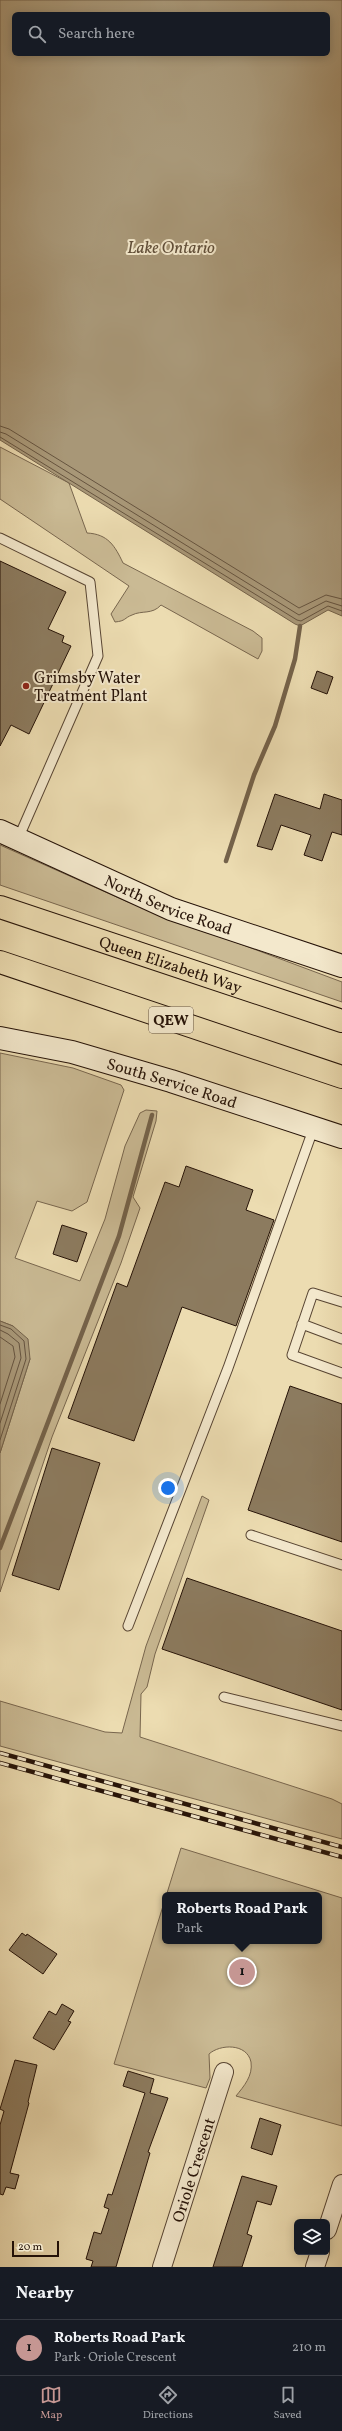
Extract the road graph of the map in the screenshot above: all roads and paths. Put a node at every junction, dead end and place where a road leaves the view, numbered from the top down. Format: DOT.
graph roads {
  1 [pos="0,538"];
  2 [pos="9,835"];
  3 [pos="0,907"];
  4 [pos="0,962"];
  5 [pos="342,966"];
  6 [pos="342,1021"];
  7 [pos="0,1038"];
  8 [pos="342,1077"];
  9 [pos="314,1127"];
  10 [pos="342,1137"];
  11 [pos="342,1302"];
  12 [pos="302,1324"];
  13 [pos="342,1339"];
  14 [pos="342,1373"];
  15 [pos="250,1535"];
  16 [pos="342,1565"];
  17 [pos="128,1626"];
  18 [pos="224,1697"];
  19 [pos="342,1726"];
  20 [pos="224,2072"];
  21 [pos="342,2184"];
  22 [pos="330,2221"];
  23 [pos="319,2255"];
  24 [pos="162,2267"];
  25 [pos="315,2267"];
  1 -- 2 [label="lane"];
  2 -- 5 [label="street, North Service Road"];
  3 -- 6 [label="highway, Queen Elizabeth Way"];
  4 -- 8 [label="highway, QEW"];
  7 -- 9 [label="street, South Service Road"];
  9 -- 10 [label="street, South Service Road"];
  9 -- 17 [label="lane"];
  11 -- 12 [label="lane"];
  12 -- 13 [label="lane"];
  12 -- 14 [label="lane"];
  15 -- 16 [label="lane"];
  18 -- 19 [label="lane"];
  20 -- 24 [label="street, Oriole Crescent"];
  21 -- 22 [label="street"];
  23 -- 25 [label="street"];
}
